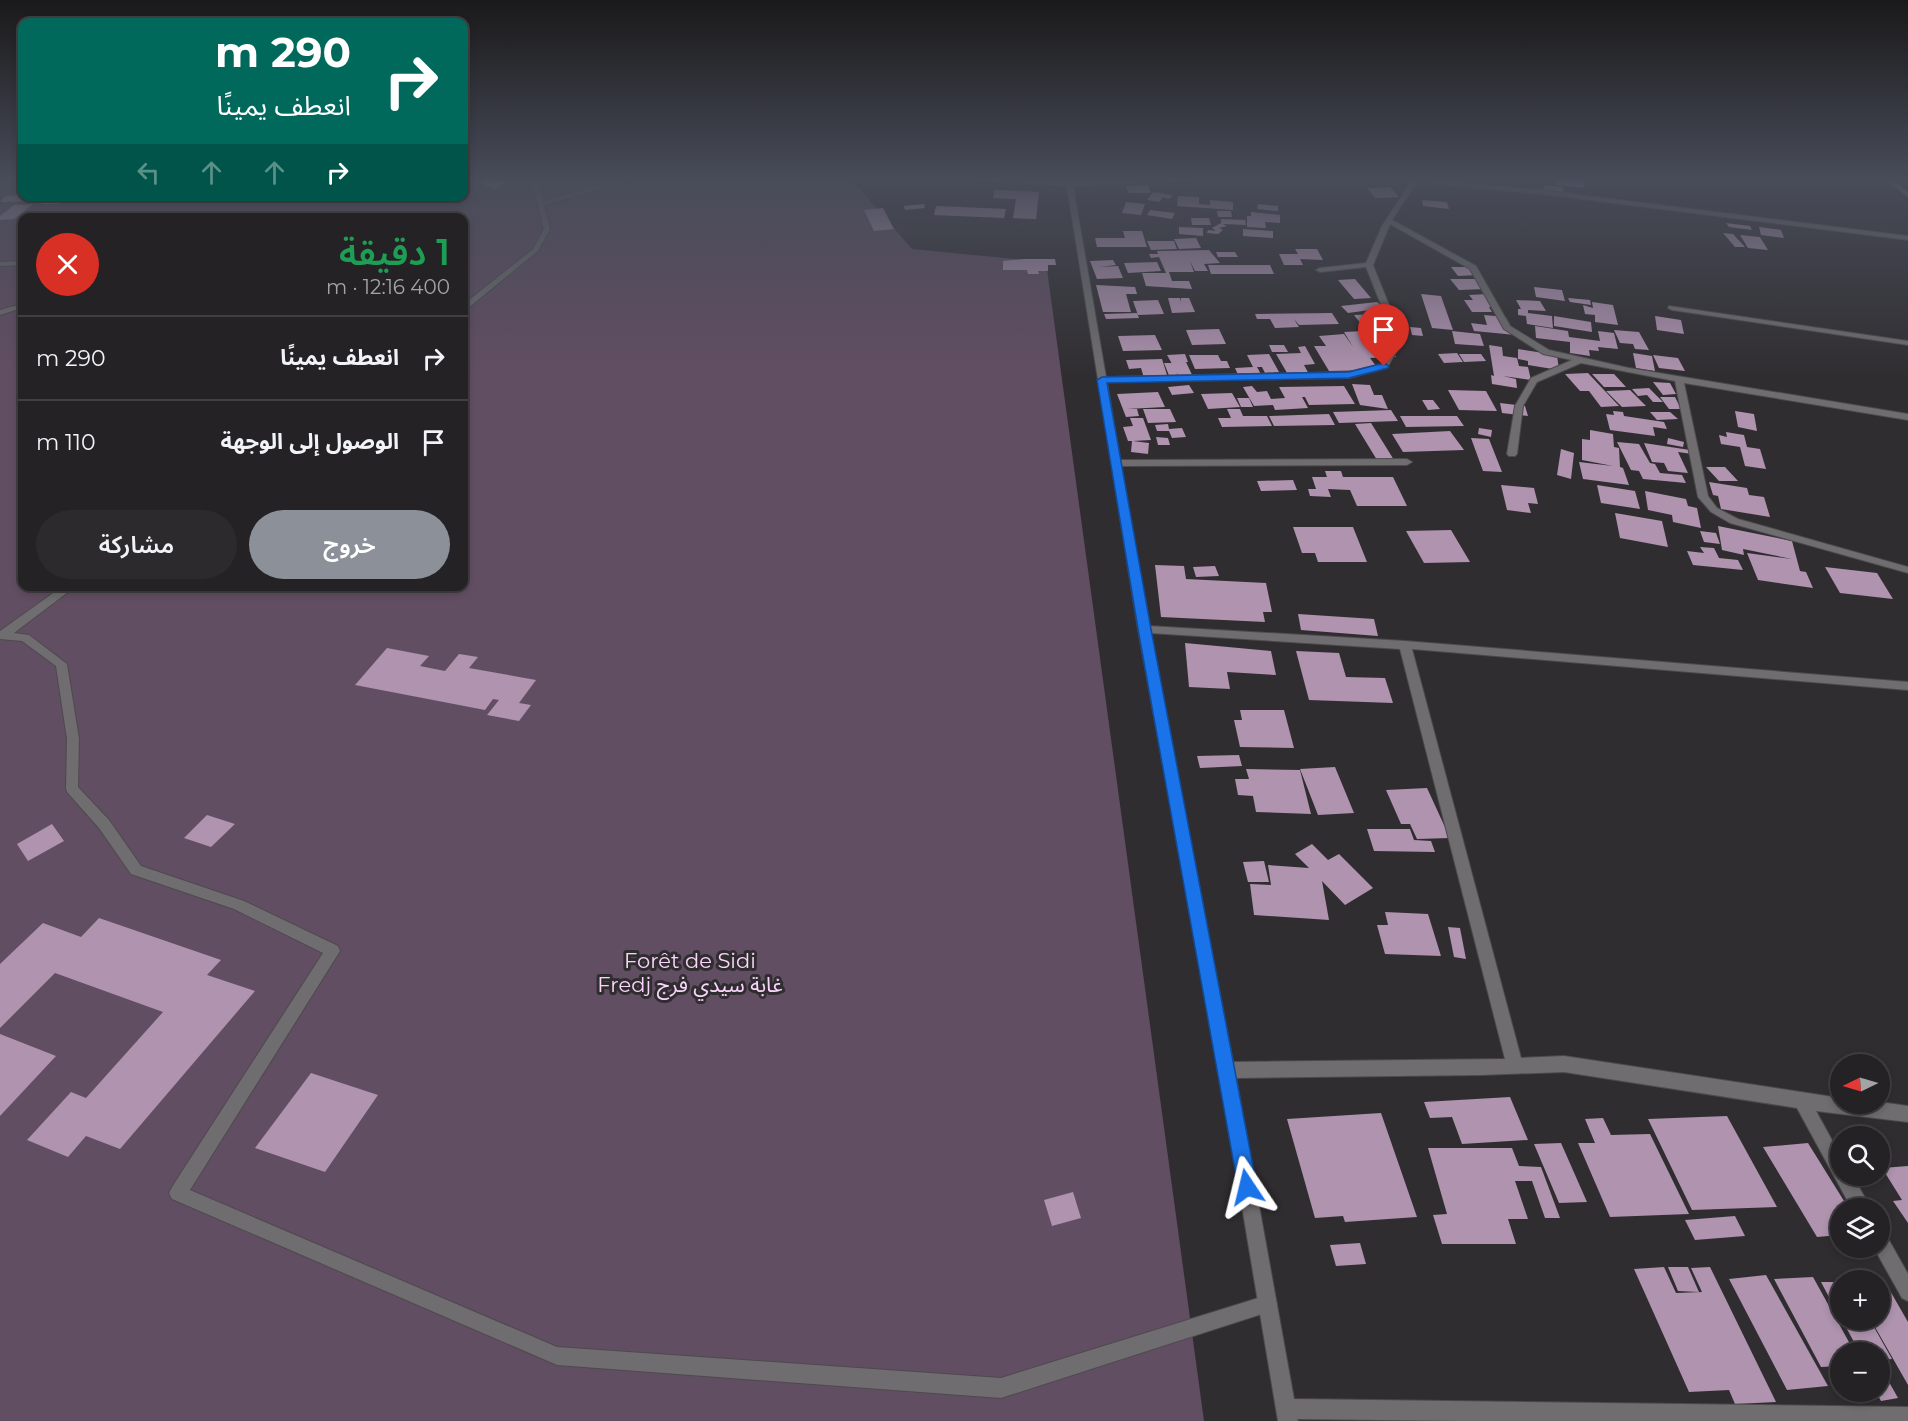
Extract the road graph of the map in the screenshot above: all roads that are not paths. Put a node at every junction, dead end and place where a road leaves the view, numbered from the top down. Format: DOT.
graph roads {
  1 [pos="538,246"];
  2 [pos="1080,246"];
  3 [pos="1377,246"];
  4 [pos="1434,246"];
  5 [pos="18,263"];
  6 [pos="0,264"];
  7 [pos="1369,265"];
  8 [pos="1320,270"];
  9 [pos="468,304"];
  10 [pos="18,307"];
  11 [pos="1672,308"];
  12 [pos="0,313"];
  13 [pos="1908,343"];
  14 [pos="1580,360"];
  15 [pos="1679,379"];
  16 [pos="1102,380"];
  17 [pos="1908,417"];
  18 [pos="1512,454"];
  19 [pos="1407,462"];
  20 [pos="1116,463"];
  21 [pos="1908,570"];
  22 [pos="64,591"];
  23 [pos="1144,629"];
  24 [pos="1,635"];
  25 [pos="1405,645"];
  26 [pos="1908,686"];
  27 [pos="1515,1066"];
  28 [pos="1227,1070"];
  29 [pos="1802,1101"];
  30 [pos="1908,1114"];
  31 [pos="1830,1153"];
  32 [pos="1889,1258"];
  33 [pos="1908,1292"];
  34 [pos="1268,1304"];
  35 [pos="1287,1415"];
  36 [pos="1908,1417"];
  1 -- 9 [label="street"];
  2 -- 16 [label="street"];
  3 -- 7 [label="street"];
  4 -- 14 [label="street"];
  5 -- 6 [label="street"];
  7 -- 8 [label="street"];
  7 -- 16 [label="street"];
  10 -- 12 [label="street"];
  11 -- 13 [label="street"];
  14 -- 15 [label="street"];
  14 -- 18 [label="street"];
  15 -- 17 [label="street"];
  15 -- 21 [label="street"];
  16 -- 20 [label="street"];
  19 -- 20 [label="street"];
  20 -- 23 [label="street"];
  22 -- 24 [label="street"];
  23 -- 25 [label="street"];
  23 -- 28 [label="street"];
  24 -- 34 [label="street"];
  25 -- 26 [label="street"];
  25 -- 27 [label="street"];
  27 -- 28 [label="street"];
  27 -- 29 [label="street"];
  28 -- 34 [label="street"];
  29 -- 30 [label="street"];
  29 -- 31 [label="street"];
  32 -- 33 [label="street"];
  34 -- 35 [label="street"];
  35 -- 36 [label="street"];
}
